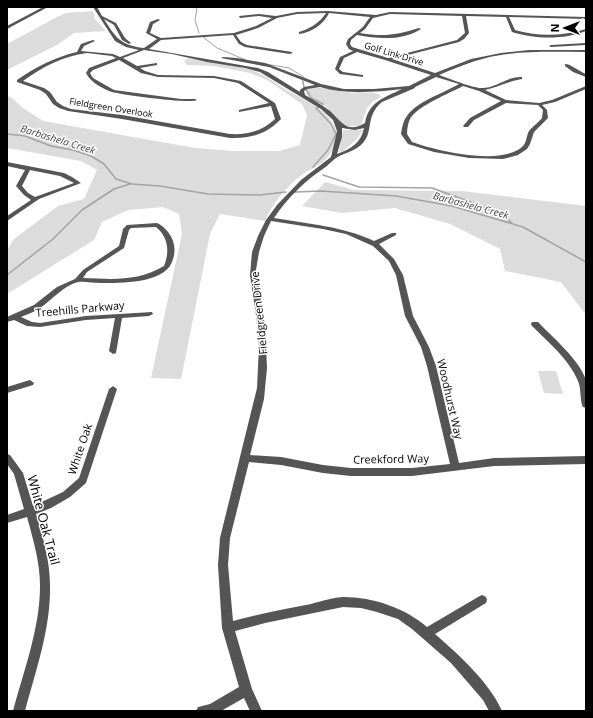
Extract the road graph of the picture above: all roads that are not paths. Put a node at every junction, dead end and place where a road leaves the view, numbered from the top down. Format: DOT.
graph roads {
  1 [pos="46,7"];
  2 [pos="96,7"];
  3 [pos="328,12"];
  4 [pos="375,16"];
  5 [pos="464,16"];
  6 [pos="507,16"];
  7 [pos="240,17"];
  8 [pos="276,17"];
  9 [pos="584,18"];
  10 [pos="158,20"];
  11 [pos="586,23"];
  12 [pos="7,28"];
  13 [pos="419,29"];
  14 [pos="586,30"];
  15 [pos="300,33"];
  16 [pos="234,34"];
  17 [pos="357,34"];
  18 [pos="525,35"];
  19 [pos="518,38"];
  20 [pos="160,39"];
  21 [pos="93,41"];
  22 [pos="586,44"];
  23 [pos="146,48"];
  24 [pos="187,50"];
  25 [pos="586,50"];
  26 [pos="357,51"];
  27 [pos="79,52"];
  28 [pos="525,52"];
  29 [pos="290,53"];
  30 [pos="204,55"];
  31 [pos="122,59"];
  32 [pos="387,59"];
  33 [pos="155,64"];
  34 [pos="567,64"];
  35 [pos="136,67"];
  36 [pos="361,76"];
  37 [pos="436,76"];
  38 [pos="586,76"];
  39 [pos="520,78"];
  40 [pos="463,84"];
  41 [pos="413,86"];
  42 [pos="325,87"];
  43 [pos="586,87"];
  44 [pos="373,90"];
  45 [pos="481,90"];
  46 [pos="303,96"];
  47 [pos="195,100"];
  48 [pos="384,100"];
  49 [pos="505,101"];
  50 [pos="273,104"];
  51 [pos="539,104"];
  52 [pos="241,111"];
  53 [pos="336,123"];
  54 [pos="366,124"];
  55 [pos="466,126"];
  56 [pos="334,157"];
  57 [pos="7,164"];
  58 [pos="28,169"];
  59 [pos="35,200"];
  60 [pos="7,219"];
  61 [pos="270,219"];
  62 [pos="394,234"];
  63 [pos="374,244"];
  64 [pos="77,280"];
  65 [pos="149,314"];
  66 [pos="119,316"];
  67 [pos="15,317"];
  68 [pos="7,320"];
  69 [pos="535,324"];
  70 [pos="112,351"];
  71 [pos="30,383"];
  72 [pos="113,389"];
  73 [pos="7,390"];
  74 [pos="586,405"];
  75 [pos="7,457"];
  76 [pos="245,458"];
  77 [pos="586,460"];
  78 [pos="455,467"];
  79 [pos="29,512"];
  80 [pos="7,519"];
  81 [pos="482,600"];
  82 [pos="228,628"];
  83 [pos="425,634"];
  84 [pos="246,690"];
  85 [pos="19,711"];
  86 [pos="202,711"];
  87 [pos="256,711"];
  88 [pos="496,711"];
  1 -- 12 [label="street"];
  2 -- 23 [label="street"];
  2 -- 23 [label="street"];
  3 -- 4 [label="street"];
  3 -- 8 [label="street"];
  3 -- 15 [label="street"];
  4 -- 5 [label="street"];
  4 -- 17 [label="street, Golf Link Drive"];
  5 -- 6 [label="street"];
  5 -- 32 [label="street"];
  6 -- 9 [label="street"];
  6 -- 18 [label="street"];
  7 -- 8 [label="street"];
  8 -- 16 [label="street"];
  9 -- 11 [label="street"];
  10 -- 20 [label="street"];
  13 -- 17 [label="street"];
  14 -- 18 [label="street"];
  16 -- 20 [label="street"];
  16 -- 29 [label="street"];
  17 -- 26 [label="street, Golf Link Drive"];
  18 -- 19 [label="street"];
  20 -- 23 [label="street"];
  21 -- 27 [label="street"];
  22 -- 25 [label="street"];
  22 -- 28 [label="street"];
  23 -- 24 [label="street"];
  23 -- 31 [label="street"];
  23 -- 46 [label="street"];
  25 -- 28 [label="street"];
  26 -- 32 [label="street, Golf Link Drive"];
  26 -- 36 [label="street"];
  27 -- 31 [label="street, Fieldgreen Overlook"];
  27 -- 50 [label="street, Fieldgreen Overlook"];
  28 -- 37 [label="street, Fieldgreen Drive"];
  30 -- 42 [label="street"];
  31 -- 35 [label="street, Fieldgreen Overlook"];
  31 -- 47 [label="street"];
  32 -- 37 [label="street, Golf Link Drive"];
  33 -- 35 [label="street"];
  34 -- 38 [label="street"];
  35 -- 50 [label="street, Fieldgreen Overlook"];
  37 -- 40 [label="street, Golf Link Drive"];
  37 -- 41 [label="street, Fieldgreen Drive"];
  39 -- 45 [label="street"];
  40 -- 45 [label="street, Golf Link Drive"];
  40 -- 51 [label="street"];
  41 -- 44 [label="street"];
  41 -- 48 [label="street, Fieldgreen Drive"];
  42 -- 44 [label="street"];
  42 -- 46 [label="street"];
  43 -- 51 [label="street, Golf Link Drive"];
  44 -- 48 [label="street"];
  45 -- 49 [label="street, Golf Link Drive"];
  46 -- 53 [label="street"];
  48 -- 54 [label="street, Fieldgreen Drive"];
  49 -- 51 [label="street, Golf Link Drive"];
  49 -- 55 [label="street"];
  50 -- 52 [label="street"];
  53 -- 54 [label="street"];
  53 -- 56 [label="street"];
  54 -- 56 [label="street, Fieldgreen Drive"];
  56 -- 61 [label="street, Fieldgreen Drive"];
  57 -- 58 [label="street"];
  58 -- 59 [label="street"];
  58 -- 59 [label="street"];
  59 -- 60 [label="street"];
  61 -- 63 [label="street, Woodhurst Way"];
  61 -- 76 [label="street, Fieldgreen Drive"];
  62 -- 63 [label="street"];
  63 -- 78 [label="street, Woodhurst Way"];
  64 -- 64 [label="street, Treehills Parkway"];
  64 -- 67 [label="street, Treehills Parkway"];
  65 -- 66 [label="street, Treehills Parkway"];
  66 -- 67 [label="street, Treehills Parkway"];
  66 -- 70 [label="street"];
  67 -- 68 [label="street, Treehills Parkway"];
  69 -- 74 [label="street"];
  71 -- 73 [label="street"];
  72 -- 79 [label="street, White Oak"];
  75 -- 79 [label="street, White Oak Trail"];
  76 -- 78 [label="street, Creekford Way"];
  76 -- 82 [label="street, Fieldgreen Drive"];
  77 -- 78 [label="street, Creekford Way"];
  79 -- 80 [label="street, White Oak"];
  79 -- 85 [label="street, White Oak Trail"];
  81 -- 83 [label="street"];
  82 -- 83 [label="street"];
  82 -- 84 [label="street, Fieldgreen Drive"];
  83 -- 88 [label="street"];
  84 -- 86 [label="street"];
  84 -- 87 [label="street, Fieldgreen Drive"];
}
